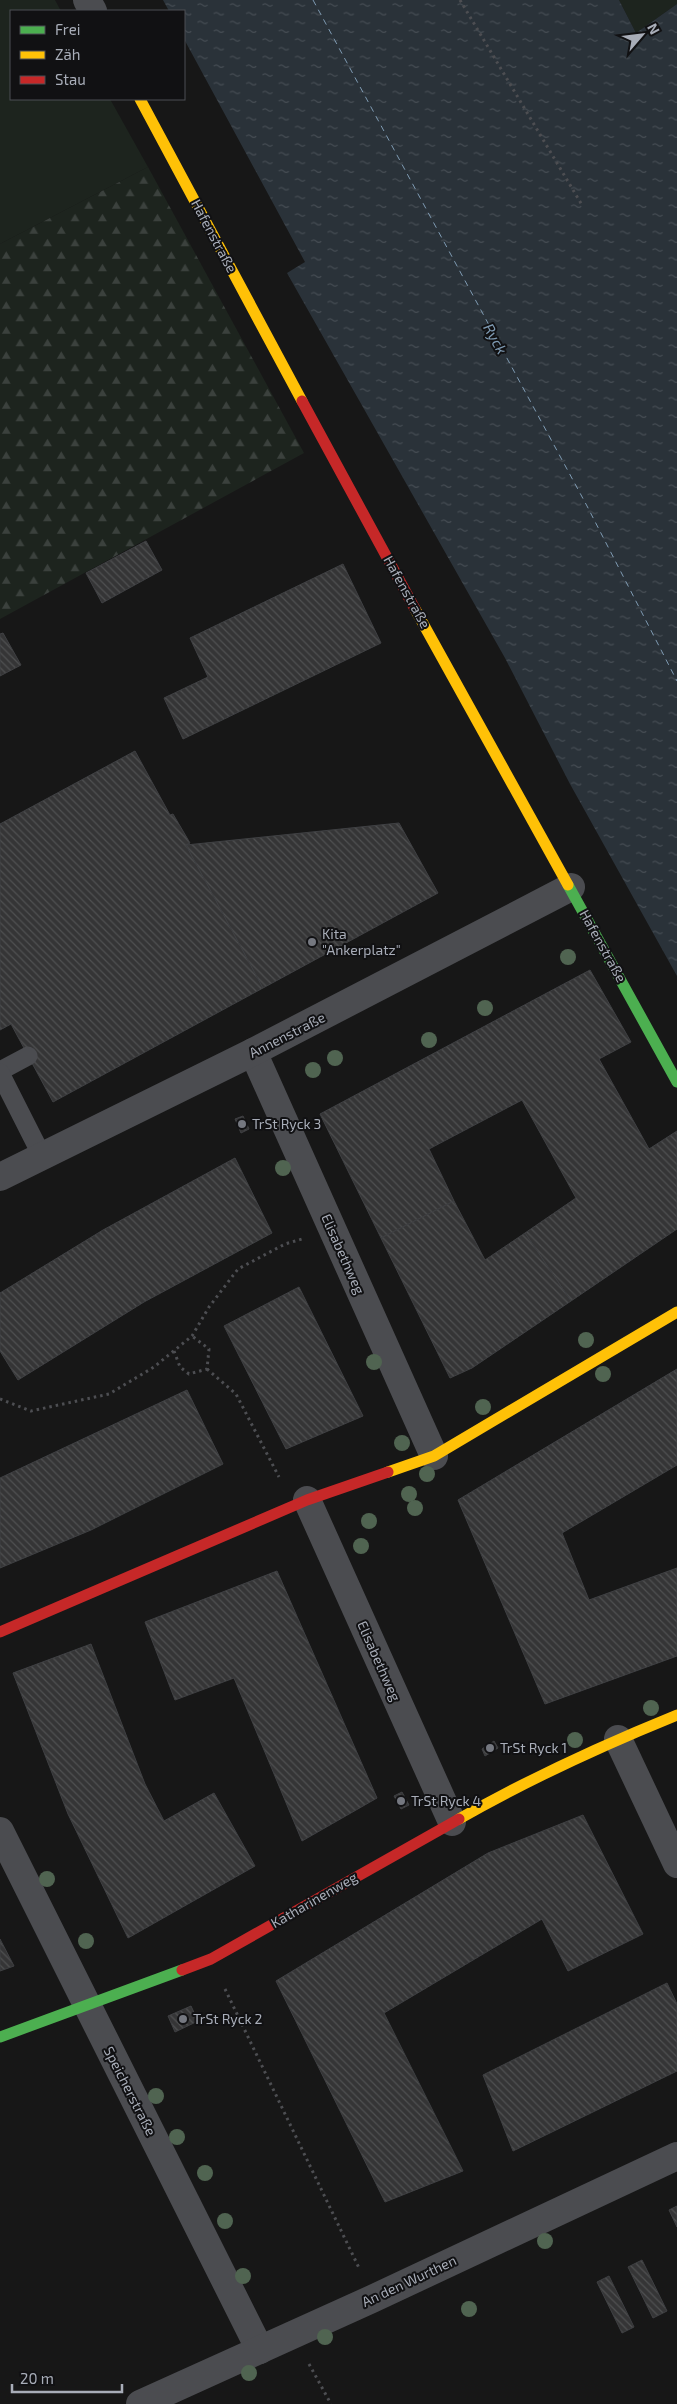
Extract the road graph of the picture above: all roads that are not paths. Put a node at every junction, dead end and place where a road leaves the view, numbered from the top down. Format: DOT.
graph roads {
  1 [pos="141,100"];
  2 [pos="571,887"];
  3 [pos="253,1052"];
  4 [pos="28,1056"];
  5 [pos="0,1072"];
  6 [pos="677,1082"];
  7 [pos="42,1156"];
  8 [pos="0,1177"];
  9 [pos="677,1312"];
  10 [pos="434,1456"];
  11 [pos="300,1503"];
  12 [pos="0,1632"];
  13 [pos="677,1715"];
  14 [pos="618,1739"];
  15 [pos="452,1822"];
  16 [pos="0,1831"];
  17 [pos="677,1864"];
  18 [pos="87,2005"];
  19 [pos="0,2037"];
  20 [pos="677,2156"];
  21 [pos="260,2350"];
  22 [pos="140,2404"];
  1 -- 2 [label="street, Hafenstraße"];
  2 -- 3 [label="street, Annenstraße"];
  2 -- 6 [label="street, Hafenstraße"];
  3 -- 7 [label="street, Annenstraße"];
  3 -- 10 [label="street, Elisabethweg"];
  4 -- 5 [label="lane"];
  5 -- 7 [label="lane"];
  7 -- 8 [label="street, Annenstraße"];
  9 -- 10 [label="street"];
  10 -- 11 [label="street"];
  11 -- 12 [label="street"];
  11 -- 15 [label="street, Elisabethweg"];
  13 -- 14 [label="street, Katharinenweg"];
  14 -- 15 [label="street, Katharinenweg"];
  14 -- 17 [label="street"];
  15 -- 18 [label="street, Katharinenweg"];
  16 -- 18 [label="street, Speicherstraße"];
  18 -- 19 [label="street, Katharinenweg"];
  18 -- 21 [label="street, Speicherstraße"];
  20 -- 21 [label="street, An den Wurthen"];
  21 -- 22 [label="street, An den Wurthen"];
}
